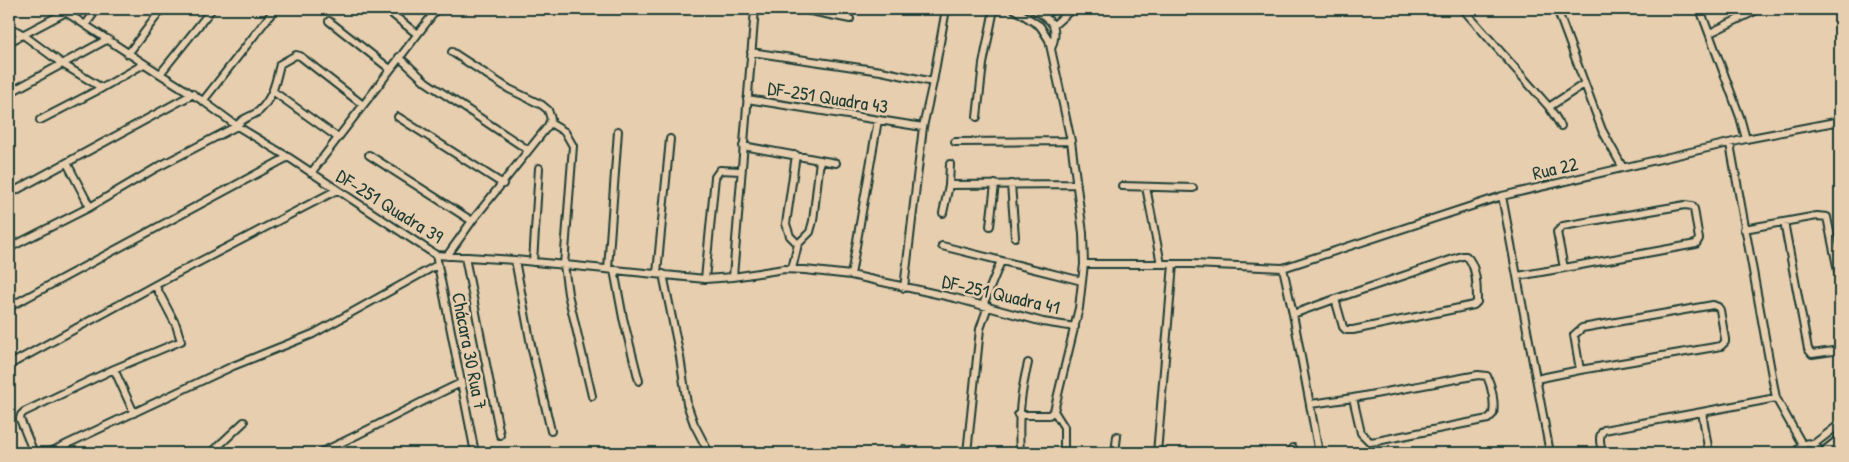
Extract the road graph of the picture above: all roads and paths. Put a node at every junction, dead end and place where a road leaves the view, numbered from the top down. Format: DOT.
graph roads {
  1 [pos="97,9"];
  2 [pos="162,9"];
  3 [pos="212,9"];
  4 [pos="275,9"];
  5 [pos="386,9"];
  6 [pos="437,9"];
  7 [pos="755,9"];
  8 [pos="801,9"];
  9 [pos="946,9"];
  10 [pos="994,9"];
  11 [pos="1014,9"];
  12 [pos="1033,9"];
  13 [pos="1052,9"];
  14 [pos="1072,9"];
  15 [pos="1463,9"];
  16 [pos="1557,9"];
  17 [pos="1700,9"];
  18 [pos="64,10"];
  19 [pos="1757,10"];
  20 [pos="1045,16"];
  21 [pos="850,19"];
  22 [pos="329,21"];
  23 [pos="86,24"];
  24 [pos="1054,25"];
  25 [pos="9,27"];
  26 [pos="1710,33"];
  27 [pos="22,34"];
  28 [pos="417,34"];
  29 [pos="108,39"];
  30 [pos="9,42"];
  31 [pos="1051,49"];
  32 [pos="452,52"];
  33 [pos="751,52"];
  34 [pos="128,54"];
  35 [pos="399,57"];
  36 [pos="64,64"];
  37 [pos="144,64"];
  38 [pos="390,69"];
  39 [pos="160,74"];
  40 [pos="933,82"];
  41 [pos="1584,84"];
  42 [pos="102,88"];
  43 [pos="274,92"];
  44 [pos="9,93"];
  45 [pos="193,94"];
  46 [pos="747,99"];
  47 [pos="203,101"];
  48 [pos="363,105"];
  49 [pos="1549,107"];
  50 [pos="977,116"];
  51 [pos="398,117"];
  52 [pos="40,120"];
  53 [pos="878,120"];
  54 [pos="1840,121"];
  55 [pos="550,123"];
  56 [pos="237,126"];
  57 [pos="1561,126"];
  58 [pos="923,128"];
  59 [pos="618,131"];
  60 [pos="337,137"];
  61 [pos="670,139"];
  62 [pos="1746,139"];
  63 [pos="1071,141"];
  64 [pos="955,142"];
  65 [pos="1730,144"];
  66 [pos="743,146"];
  67 [pos="528,150"];
  68 [pos="369,155"];
  69 [pos="796,155"];
  70 [pos="288,157"];
  71 [pos="820,160"];
  72 [pos="67,163"];
  73 [pos="836,163"];
  74 [pos="950,164"];
  75 [pos="539,168"];
  76 [pos="1622,168"];
  77 [pos="741,171"];
  78 [pos="311,173"];
  79 [pos="503,184"];
  80 [pos="996,184"];
  81 [pos="1011,184"];
  82 [pos="1076,184"];
  83 [pos="949,185"];
  84 [pos="1122,186"];
  85 [pos="1146,187"];
  86 [pos="1193,188"];
  87 [pos="337,190"];
  88 [pos="9,194"];
  89 [pos="1502,196"];
  90 [pos="90,207"];
  91 [pos="943,213"];
  92 [pos="472,221"];
  93 [pos="1784,222"];
  94 [pos="990,226"];
  95 [pos="1744,229"];
  96 [pos="1015,237"];
  97 [pos="798,244"];
  98 [pos="942,246"];
  99 [pos="9,248"];
  100 [pos="436,255"];
  101 [pos="447,256"];
  102 [pos="465,257"];
  103 [pos="514,260"];
  104 [pos="1001,261"];
  105 [pos="533,262"];
  106 [pos="1084,264"];
  107 [pos="1161,264"];
  108 [pos="1173,264"];
  109 [pos="437,265"];
  110 [pos="564,265"];
  111 [pos="1283,268"];
  112 [pos="1564,268"];
  113 [pos="792,269"];
  114 [pos="611,270"];
  115 [pos="660,274"];
  116 [pos="851,275"];
  117 [pos="1518,276"];
  118 [pos="733,277"];
  119 [pos="706,279"];
  120 [pos="1082,281"];
  121 [pos="1840,281"];
  122 [pos="155,285"];
  123 [pos="904,288"];
  124 [pos="1335,298"];
  125 [pos="985,306"];
  126 [pos="9,307"];
  127 [pos="1293,314"];
  128 [pos="1075,327"];
  129 [pos="1840,350"];
  130 [pos="1028,363"];
  131 [pos="9,365"];
  132 [pos="114,368"];
  133 [pos="1580,370"];
  134 [pos="1536,379"];
  135 [pos="639,381"];
  136 [pos="461,383"];
  137 [pos="592,396"];
  138 [pos="1353,398"];
  139 [pos="1776,398"];
  140 [pos="1311,404"];
  141 [pos="1054,411"];
  142 [pos="134,412"];
  143 [pos="1702,412"];
  144 [pos="1018,415"];
  145 [pos="244,422"];
  146 [pos="1840,424"];
  147 [pos="551,431"];
  148 [pos="500,435"];
  149 [pos="1117,436"];
  150 [pos="1840,438"];
  151 [pos="1802,444"];
  152 [pos="1814,444"];
  153 [pos="34,453"];
  154 [pos="48,453"];
  155 [pos="211,453"];
  156 [pos="319,453"];
  157 [pos="475,453"];
  158 [pos="709,453"];
  159 [pos="967,453"];
  160 [pos="1020,453"];
  161 [pos="1064,453"];
  162 [pos="1115,453"];
  163 [pos="1157,453"];
  164 [pos="1319,453"];
  165 [pos="1550,453"];
  166 [pos="1602,453"];
  167 [pos="1709,453"];
  168 [pos="1796,453"];
  169 [pos="1820,453"];
  1 -- 23 [label="street"];
  2 -- 34 [label="street"];
  3 -- 39 [label="street"];
  4 -- 47 [label="street"];
  5 -- 28 [label="street"];
  6 -- 28 [label="street"];
  7 -- 33 [label="street, DF-251 Quadra 43"];
  8 -- 21 [label="street"];
  9 -- 40 [label="street"];
  10 -- 50 [label="street"];
  11 -- 31 [label="street"];
  12 -- 20 [label="street"];
  13 -- 20 [label="street"];
  14 -- 24 [label="street"];
  15 -- 49 [label="street"];
  16 -- 41 [label="street"];
  17 -- 26 [label="street"];
  18 -- 23 [label="street, DF-251 Quadra 39"];
  18 -- 27 [label="street"];
  19 -- 26 [label="street"];
  20 -- 24 [label="street"];
  22 -- 38 [label="street"];
  23 -- 29 [label="street, DF-251 Quadra 39"];
  24 -- 31 [label="street"];
  25 -- 27 [label="street"];
  26 -- 62 [label="street"];
  27 -- 30 [label="street"];
  27 -- 36 [label="street"];
  28 -- 35 [label="street"];
  29 -- 34 [label="street, DF-251 Quadra 39"];
  29 -- 36 [label="street"];
  31 -- 63 [label="street"];
  32 -- 55 [label="street"];
  33 -- 40 [label="street, DF-251 Quadra 43"];
  33 -- 46 [label="street, DF-251 Quadra 43"];
  34 -- 37 [label="street, DF-251 Quadra 39"];
  35 -- 38 [label="street"];
  35 -- 67 [label="street"];
  36 -- 42 [label="street"];
  36 -- 44 [label="street"];
  37 -- 39 [label="street, DF-251 Quadra 39"];
  37 -- 42 [label="street"];
  38 -- 48 [label="street"];
  39 -- 45 [label="street, DF-251 Quadra 39"];
  40 -- 58 [label="street"];
  41 -- 49 [label="street"];
  41 -- 76 [label="street"];
  42 -- 52 [label="street"];
  43 -- 48 [label="street"];
  43 -- 56 [label="street"];
  43 -- 60 [label="street"];
  45 -- 47 [label="street, DF-251 Quadra 39"];
  45 -- 72 [label="street"];
  46 -- 53 [label="street, DF-251 Quadra 43"];
  46 -- 66 [label="street"];
  47 -- 56 [label="street, DF-251 Quadra 39"];
  48 -- 60 [label="street"];
  49 -- 57 [label="street"];
  51 -- 79 [label="street"];
  53 -- 58 [label="street, DF-251 Quadra 43"];
  53 -- 116 [label="street"];
  54 -- 62 [label="street, Rua 22"];
  55 -- 67 [label="street"];
  55 -- 110 [label="street"];
  56 -- 70 [label="street, DF-251 Quadra 39"];
  56 -- 90 [label="street"];
  58 -- 123 [label="street"];
  59 -- 114 [label="street"];
  60 -- 78 [label="street"];
  61 -- 115 [label="street"];
  62 -- 65 [label="street, Rua 22"];
  63 -- 64 [label="street"];
  63 -- 82 [label="street, DF-251 Quadra 41"];
  65 -- 76 [label="street, Rua 22"];
  65 -- 95 [label="street"];
  66 -- 69 [label="street"];
  66 -- 77 [label="street"];
  67 -- 79 [label="street"];
  68 -- 92 [label="street"];
  69 -- 71 [label="street"];
  69 -- 97 [label="street"];
  70 -- 78 [label="street, DF-251 Quadra 39"];
  70 -- 126 [label="street"];
  71 -- 73 [label="street"];
  71 -- 97 [label="street"];
  72 -- 88 [label="street"];
  72 -- 90 [label="street"];
  74 -- 83 [label="street"];
  75 -- 105 [label="street"];
  76 -- 89 [label="street, Rua 22"];
  77 -- 118 [label="street"];
  77 -- 119 [label="street"];
  78 -- 87 [label="street, DF-251 Quadra 39"];
  79 -- 92 [label="street"];
  80 -- 81 [label="street"];
  80 -- 83 [label="street"];
  80 -- 94 [label="street"];
  81 -- 82 [label="street"];
  81 -- 96 [label="street"];
  82 -- 106 [label="street, DF-251 Quadra 41"];
  83 -- 91 [label="street"];
  84 -- 85 [label="street"];
  85 -- 86 [label="street"];
  85 -- 107 [label="street"];
  87 -- 100 [label="street, DF-251 Quadra 39"];
  87 -- 122 [label="street"];
  89 -- 111 [label="street, Rua 22"];
  89 -- 117 [label="street"];
  90 -- 99 [label="street"];
  92 -- 101 [label="street"];
  93 -- 95 [label="street"];
  93 -- 121 [label="street"];
  93 -- 129 [label="street"];
  95 -- 139 [label="street"];
  97 -- 113 [label="street"];
  98 -- 104 [label="street, DF-251 Quadra 41"];
  100 -- 101 [label="street, DF-251 Quadra 39"];
  100 -- 109 [label="street, Chácara 30 Rua 7"];
  101 -- 102 [label="street, DF-251 Quadra 39"];
  102 -- 103 [label="street, DF-251 Quadra 39"];
  102 -- 148 [label="street"];
  103 -- 105 [label="street, DF-251 Quadra 39"];
  103 -- 147 [label="street"];
  104 -- 120 [label="street, DF-251 Quadra 41"];
  104 -- 125 [label="street"];
  105 -- 110 [label="street, DF-251 Quadra 39"];
  106 -- 107 [label="street"];
  106 -- 120 [label="street, DF-251 Quadra 41"];
  107 -- 108 [label="street"];
  108 -- 111 [label="street"];
  108 -- 163 [label="street"];
  109 -- 136 [label="street, Chácara 30 Rua 7"];
  109 -- 142 [label="street"];
  110 -- 114 [label="street, DF-251 Quadra 39"];
  110 -- 137 [label="street"];
  111 -- 127 [label="street"];
  112 -- 112 [label="street"];
  112 -- 117 [label="street"];
  113 -- 116 [label="street, DF-251 Quadra 41"];
  113 -- 118 [label="street, DF-251 Quadra 41"];
  114 -- 115 [label="street, DF-251 Quadra 39"];
  114 -- 135 [label="street"];
  115 -- 119 [label="street, DF-251 Quadra 39"];
  115 -- 158 [label="street"];
  116 -- 123 [label="street, DF-251 Quadra 41"];
  117 -- 134 [label="street"];
  118 -- 119 [label="street, DF-251 Quadra 39"];
  120 -- 128 [label="street, DF-251 Quadra 41"];
  122 -- 131 [label="street"];
  122 -- 132 [label="street"];
  123 -- 125 [label="street, DF-251 Quadra 41"];
  124 -- 124 [label="street"];
  124 -- 127 [label="street"];
  125 -- 128 [label="street, DF-251 Quadra 41"];
  125 -- 159 [label="street"];
  127 -- 140 [label="street"];
  128 -- 141 [label="street"];
  130 -- 144 [label="street"];
  132 -- 142 [label="street"];
  132 -- 153 [label="street"];
  133 -- 133 [label="street"];
  133 -- 134 [label="street"];
  134 -- 165 [label="street"];
  136 -- 156 [label="street"];
  136 -- 157 [label="street, Chácara 30 Rua 7"];
  138 -- 138 [label="street"];
  138 -- 140 [label="street"];
  139 -- 143 [label="street"];
  139 -- 151 [label="street"];
  140 -- 164 [label="street"];
  141 -- 144 [label="street"];
  141 -- 161 [label="street"];
  142 -- 154 [label="street"];
  143 -- 166 [label="street"];
  143 -- 167 [label="street"];
  144 -- 160 [label="street"];
  145 -- 155 [label="street"];
  146 -- 152 [label="street"];
  149 -- 162 [label="street"];
  150 -- 169 [label="street"];
  151 -- 152 [label="street"];
  151 -- 168 [label="street"];
  152 -- 169 [label="street"];
}
